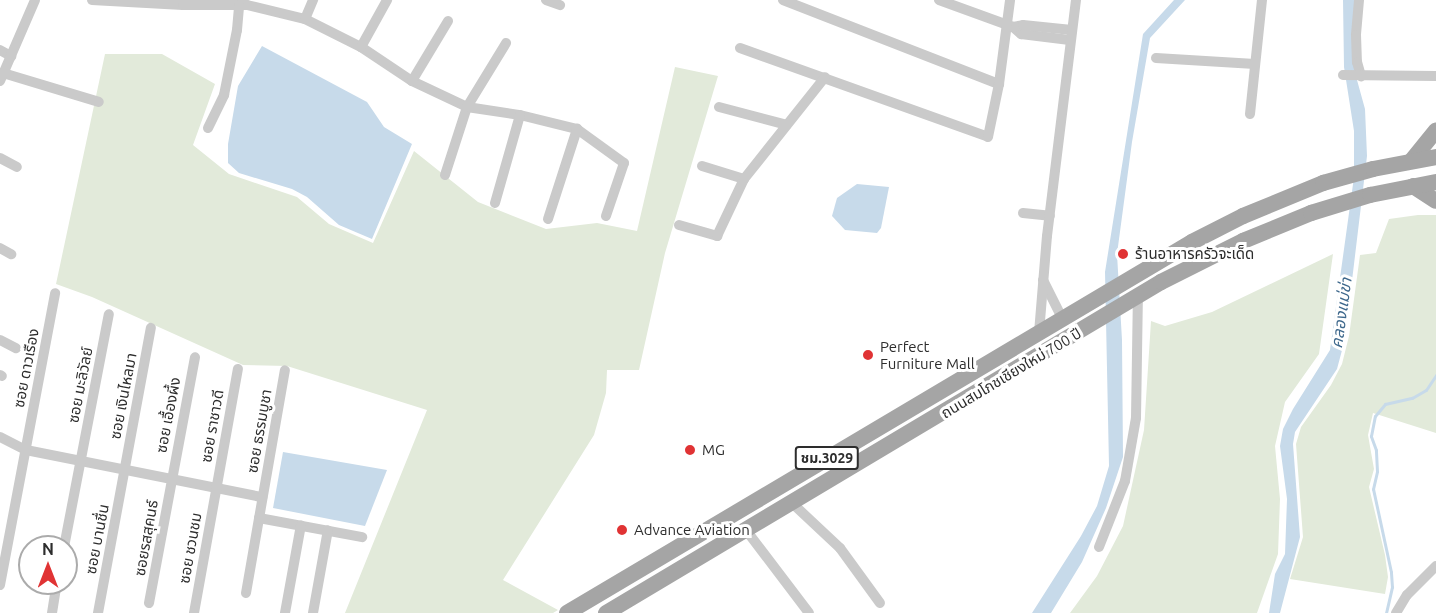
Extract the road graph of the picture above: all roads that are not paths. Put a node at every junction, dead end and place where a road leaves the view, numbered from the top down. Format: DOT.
graph roads {
  1 [pos="35,0"];
  2 [pos="92,0"];
  3 [pos="313,0"];
  4 [pos="387,0"];
  5 [pos="546,0"];
  6 [pos="783,0"];
  7 [pos="939,0"];
  8 [pos="1010,0"];
  9 [pos="1076,0"];
  10 [pos="1262,0"];
  11 [pos="1359,0"];
  12 [pos="183,3"];
  13 [pos="245,4"];
  14 [pos="560,5"];
  15 [pos="305,19"];
  16 [pos="448,21"];
  17 [pos="1011,26"];
  18 [pos="1071,35"];
  19 [pos="506,43"];
  20 [pos="361,47"];
  21 [pos="740,48"];
  22 [pos="0,50"];
  23 [pos="11,56"];
  24 [pos="1156,58"];
  25 [pos="1255,64"];
  26 [pos="1343,75"];
  27 [pos="1361,76"];
  28 [pos="1436,76"];
  29 [pos="2,77"];
  30 [pos="825,77"];
  31 [pos="411,81"];
  32 [pos="999,84"];
  33 [pos="99,102"];
  34 [pos="467,107"];
  35 [pos="719,107"];
  36 [pos="1250,114"];
  37 [pos="520,115"];
  38 [pos="787,125"];
  39 [pos="208,128"];
  40 [pos="577,129"];
  41 [pos="1436,130"];
  42 [pos="1436,157"];
  43 [pos="0,158"];
  44 [pos="1412,160"];
  45 [pos="702,166"];
  46 [pos="16,167"];
  47 [pos="445,175"];
  48 [pos="744,179"];
  49 [pos="1436,182"];
  50 [pos="1413,186"];
  51 [pos="1436,201"];
  52 [pos="495,203"];
  53 [pos="1023,213"];
  54 [pos="606,216"];
  55 [pos="1050,216"];
  56 [pos="549,219"];
  57 [pos="679,225"];
  58 [pos="0,248"];
  59 [pos="11,254"];
  60 [pos="1042,279"];
  61 [pos="56,292"];
  62 [pos="1138,296"];
  63 [pos="109,314"];
  64 [pos="1062,318"];
  65 [pos="151,328"];
  66 [pos="1039,333"];
  67 [pos="0,340"];
  68 [pos="16,348"];
  69 [pos="195,357"];
  70 [pos="238,369"];
  71 [pos="285,370"];
  72 [pos="0,437"];
  73 [pos="26,450"];
  74 [pos="81,461"];
  75 [pos="125,470"];
  76 [pos="172,479"];
  77 [pos="216,488"];
  78 [pos="262,497"];
  79 [pos="792,503"];
  80 [pos="259,518"];
  81 [pos="301,525"];
  82 [pos="327,530"];
  83 [pos="746,530"];
  84 [pos="66,535"];
  85 [pos="362,537"];
  86 [pos="1099,547"];
  87 [pos="1436,566"];
  88 [pos="0,585"];
  89 [pos="246,593"];
  90 [pos="55,595"];
  91 [pos="149,603"];
  92 [pos="880,603"];
  93 [pos="52,613"];
  94 [pos="98,613"];
  95 [pos="194,613"];
  96 [pos="285,613"];
  97 [pos="313,613"];
  98 [pos="567,613"];
  99 [pos="606,613"];
  100 [pos="809,613"];
  101 [pos="1396,613"];
  1 -- 23 [label="street"];
  2 -- 12 [label="street"];
  3 -- 15 [label="street"];
  4 -- 20 [label="street"];
  5 -- 14 [label="street"];
  6 -- 32 [label="street"];
  7 -- 17 [label="street"];
  8 -- 17 [label="street"];
  9 -- 18 [label="street"];
  10 -- 25 [label="street"];
  11 -- 27 [label="street"];
  12 -- 13 [label="street"];
  13 -- 15 [label="street"];
  13 -- 39 [label="street"];
  15 -- 20 [label="street"];
  16 -- 31 [label="street"];
  17 -- 18 [label="street"];
  17 -- 32 [label="street"];
  18 -- 55 [label="street"];
  19 -- 34 [label="street"];
  20 -- 31 [label="street"];
  21 -- 30 [label="street"];
  22 -- 23 [label="street"];
  23 -- 29 [label="street"];
  24 -- 25 [label="street"];
  25 -- 36 [label="street"];
  26 -- 27 [label="street"];
  27 -- 28 [label="street"];
  29 -- 33 [label="street"];
  30 -- 32 [label="street"];
  30 -- 38 [label="street"];
  31 -- 34 [label="street"];
  34 -- 37 [label="street"];
  34 -- 47 [label="street"];
  35 -- 38 [label="street"];
  37 -- 40 [label="street"];
  37 -- 52 [label="street"];
  38 -- 48 [label="street"];
  40 -- 54 [label="street"];
  40 -- 56 [label="street"];
  41 -- 44 [label="main road"];
  42 -- 44 [label="main road, ถนนสมโภชเชียงใหม่ 700 ปี / ชม.3029"];
  43 -- 46 [label="street"];
  44 -- 64 [label="main road, ถนนสมโภชเชียงใหม่ 700 ปี / ชม.3029"];
  45 -- 48 [label="street"];
  48 -- 57 [label="street"];
  49 -- 50 [label="main road, ถนนสมโภชเชียงใหม่ 700 ปี / ชม.3029"];
  50 -- 51 [label="main road"];
  50 -- 62 [label="main road, ถนนสมโภชเชียงใหม่ 700 ปี / ชม.3029"];
  53 -- 55 [label="street"];
  55 -- 60 [label="street"];
  58 -- 59 [label="street"];
  60 -- 64 [label="street"];
  60 -- 66 [label="street"];
  61 -- 73 [label="street, ซอย ดาวเรือง"];
  62 -- 79 [label="main road, ถนนสมโภชเชียงใหม่ 700 ปี / ชม.3029"];
  62 -- 86 [label="street"];
  63 -- 74 [label="street, ซอย มะลิวัลย์"];
  64 -- 66 [label="main road, ถนนสมโภชเชียงใหม่ 700 ปี / ชม.3029"];
  65 -- 75 [label="street, ซอย เงินไหลมา"];
  66 -- 98 [label="main road, ถนนสมโภชเชียงใหม่ 700 ปี / ชม.3029"];
  67 -- 68 [label="street"];
  69 -- 76 [label="street, ซอย เอื้องผึ้ง"];
  70 -- 77 [label="street, ซอย ราชาวดี"];
  71 -- 78 [label="street, ซอย ธรรมบูชา"];
  72 -- 73 [label="street"];
  73 -- 74 [label="street"];
  73 -- 88 [label="street, ซอย ดาวเรือง"];
  74 -- 75 [label="street"];
  74 -- 84 [label="street, ซอย มะลิวัลย์"];
  75 -- 76 [label="street"];
  75 -- 94 [label="street, ซอย บานชื่น"];
  76 -- 77 [label="street"];
  76 -- 91 [label="street, ซอยรสสุคนธ์"];
  77 -- 78 [label="street"];
  77 -- 95 [label="street, ซอย ชวนชม"];
  78 -- 80 [label="street, ซอย ธรรมบูชา"];
  79 -- 83 [label="main road, ถนนสมโภชเชียงใหม่ 700 ปี / ชม.3029"];
  79 -- 92 [label="street"];
  80 -- 81 [label="street"];
  80 -- 89 [label="street, ซอย ธรรมบูชา"];
  81 -- 82 [label="street"];
  81 -- 96 [label="street"];
  82 -- 85 [label="street"];
  82 -- 97 [label="street"];
  83 -- 99 [label="main road, ถนนสมโภชเชียงใหม่ 700 ปี / ชม.3029"];
  83 -- 100 [label="street"];
  87 -- 101 [label="street"];
  90 -- 93 [label="street"];
}
